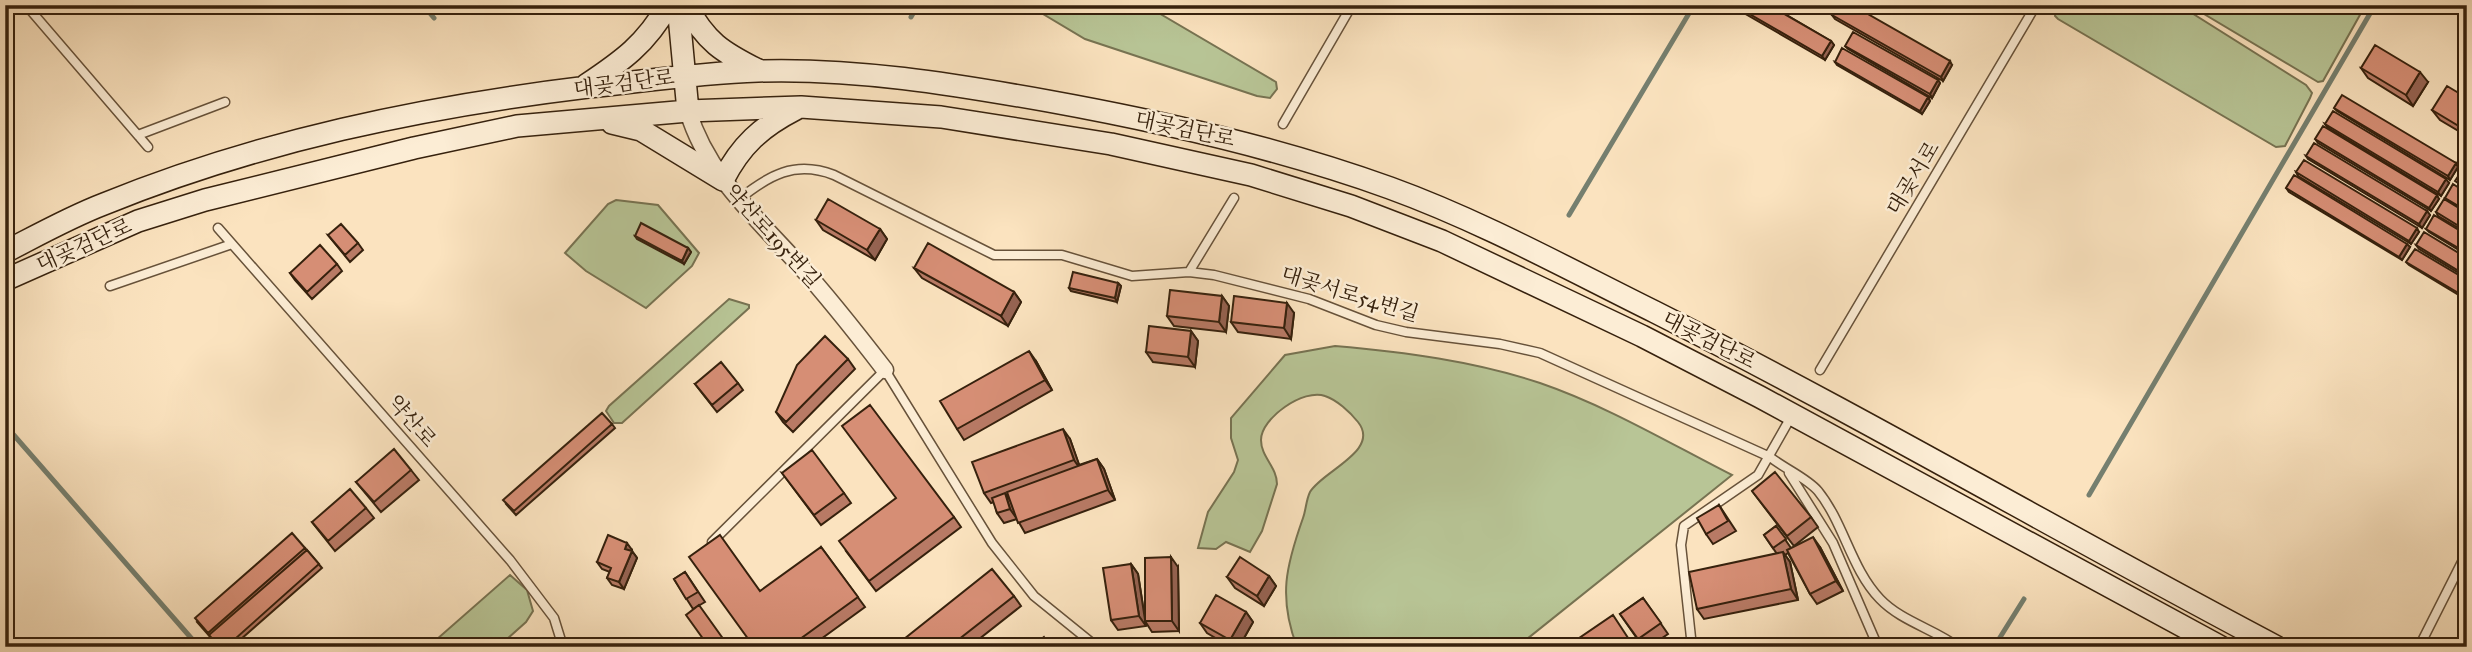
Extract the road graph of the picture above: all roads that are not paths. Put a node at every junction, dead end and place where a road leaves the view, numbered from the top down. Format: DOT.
graph roads {
  1 [pos="26,5"];
  2 [pos="668,5"];
  3 [pos="678,5"];
  4 [pos="686,5"];
  5 [pos="1352,5"];
  6 [pos="2036,5"];
  7 [pos="760,71"];
  8 [pos="683,76"];
  9 [pos="580,88"];
  10 [pos="225,102"];
  11 [pos="801,107"];
  12 [pos="688,111"];
  13 [pos="594,118"];
  14 [pos="1283,124"];
  15 [pos="138,135"];
  16 [pos="148,147"];
  17 [pos="723,180"];
  18 [pos="1234,198"];
  19 [pos="738,200"];
  20 [pos="218,228"];
  21 [pos="232,244"];
  22 [pos="5,252"];
  23 [pos="1189,272"];
  24 [pos="5,281"];
  25 [pos="110,286"];
  26 [pos="885,370"];
  27 [pos="1819,370"];
  28 [pos="1787,424"];
  29 [pos="1770,457"];
  30 [pos="1790,473"];
  31 [pos="2467,552"];
  32 [pos="701,553"];
  33 [pos="563,647"];
  34 [pos="1097,647"];
  35 [pos="1692,647"];
  36 [pos="1878,647"];
  37 [pos="1958,647"];
  38 [pos="2221,647"];
  39 [pos="2277,647"];
  40 [pos="2420,647"];
  1 -- 15 [label="lane"];
  2 -- 9 [label="main road"];
  3 -- 8 [label="main road, 약산로195번길"];
  4 -- 7 [label="main road"];
  5 -- 14 [label="lane"];
  6 -- 27 [label="lane, 대곶서로"];
  7 -- 8 [label="main road, 대곶검단로"];
  7 -- 39 [label="main road, 대곶검단로"];
  8 -- 9 [label="main road, 대곶검단로"];
  8 -- 12 [label="main road, 약산로195번길"];
  9 -- 22 [label="main road, 대곶검단로"];
  10 -- 15 [label="lane"];
  11 -- 12 [label="main road, 대곶검단로"];
  11 -- 17 [label="main road"];
  11 -- 38 [label="main road, 대곶검단로"];
  12 -- 13 [label="main road, 대곶검단로"];
  12 -- 17 [label="street, 약산로195번길"];
  13 -- 17 [label="main road"];
  13 -- 24 [label="main road, 대곶검단로"];
  15 -- 16 [label="lane"];
  17 -- 19 [label="street, 약산로195번길"];
  18 -- 23 [label="lane"];
  19 -- 23 [label="lane, 대곶서로54번길"];
  19 -- 26 [label="street, 약산로195번길"];
  20 -- 21 [label="lane, 약산로"];
  21 -- 25 [label="lane"];
  21 -- 33 [label="lane, 약산로"];
  23 -- 29 [label="lane, 대곶서로54번길"];
  26 -- 32 [label="lane"];
  26 -- 34 [label="lane, 약산로195번길"];
  28 -- 29 [label="lane"];
  29 -- 30 [label="lane, 대곶서로54번길"];
  29 -- 35 [label="lane"];
  30 -- 36 [label="lane"];
  30 -- 37 [label="lane, 대곶서로54번길"];
  31 -- 40 [label="lane"];
}
